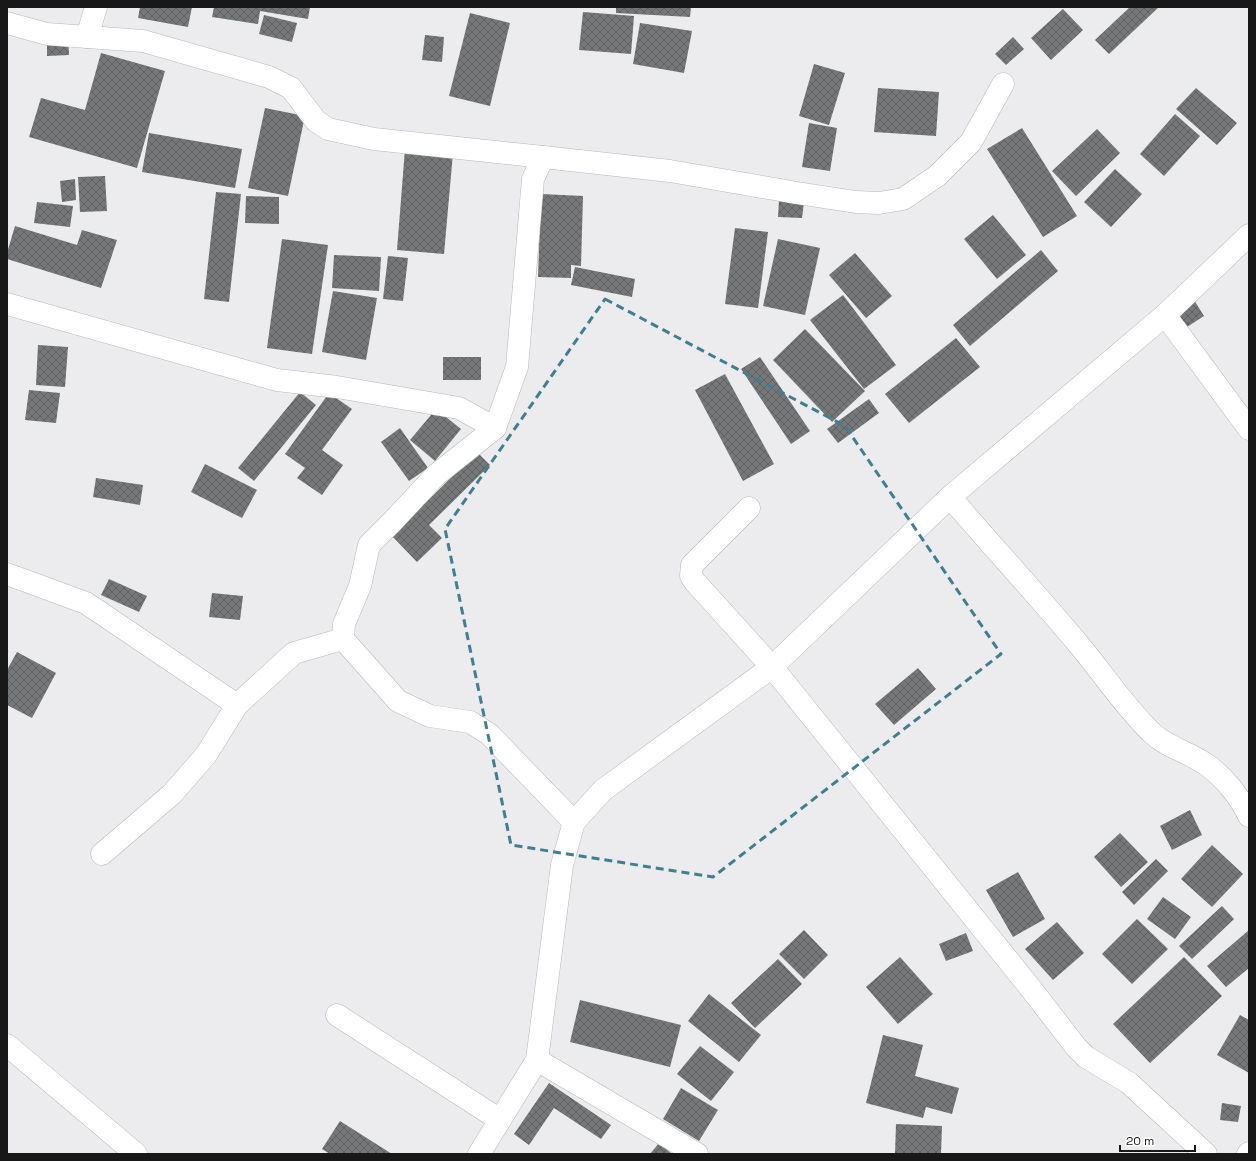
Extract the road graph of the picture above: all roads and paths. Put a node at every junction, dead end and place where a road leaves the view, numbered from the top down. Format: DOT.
graph roads {
  1 [pos="96,7"];
  2 [pos="7,23"];
  3 [pos="87,37"];
  4 [pos="1003,84"];
  5 [pos="543,157"];
  6 [pos="1249,235"];
  7 [pos="7,304"];
  8 [pos="1165,314"];
  9 [pos="495,428"];
  10 [pos="1249,429"];
  11 [pos="950,497"];
  12 [pos="749,508"];
  13 [pos="7,574"];
  14 [pos="343,639"];
  15 [pos="772,667"];
  16 [pos="237,705"];
  17 [pos="1249,816"];
  18 [pos="574,822"];
  19 [pos="102,854"];
  20 [pos="337,1015"];
  21 [pos="7,1045"];
  22 [pos="536,1060"];
  23 [pos="500,1120"];
  24 [pos="136,1154"];
  25 [pos="479,1154"];
  26 [pos="697,1154"];
  27 [pos="1206,1154"];
  1 -- 3 [label="street"];
  2 -- 3 [label="street"];
  3 -- 5 [label="street"];
  4 -- 5 [label="street"];
  5 -- 9 [label="street"];
  6 -- 8 [label="street"];
  7 -- 9 [label="street"];
  8 -- 10 [label="street"];
  8 -- 11 [label="street"];
  9 -- 14 [label="street"];
  11 -- 15 [label="street"];
  11 -- 17 [label="street"];
  12 -- 15 [label="street"];
  13 -- 16 [label="street"];
  14 -- 16 [label="street"];
  14 -- 18 [label="street"];
  15 -- 18 [label="street"];
  15 -- 27 [label="street"];
  16 -- 19 [label="street"];
  18 -- 22 [label="street"];
  20 -- 23 [label="street"];
  21 -- 24 [label="street"];
  22 -- 23 [label="street"];
  22 -- 26 [label="street"];
  23 -- 25 [label="street"];
}
